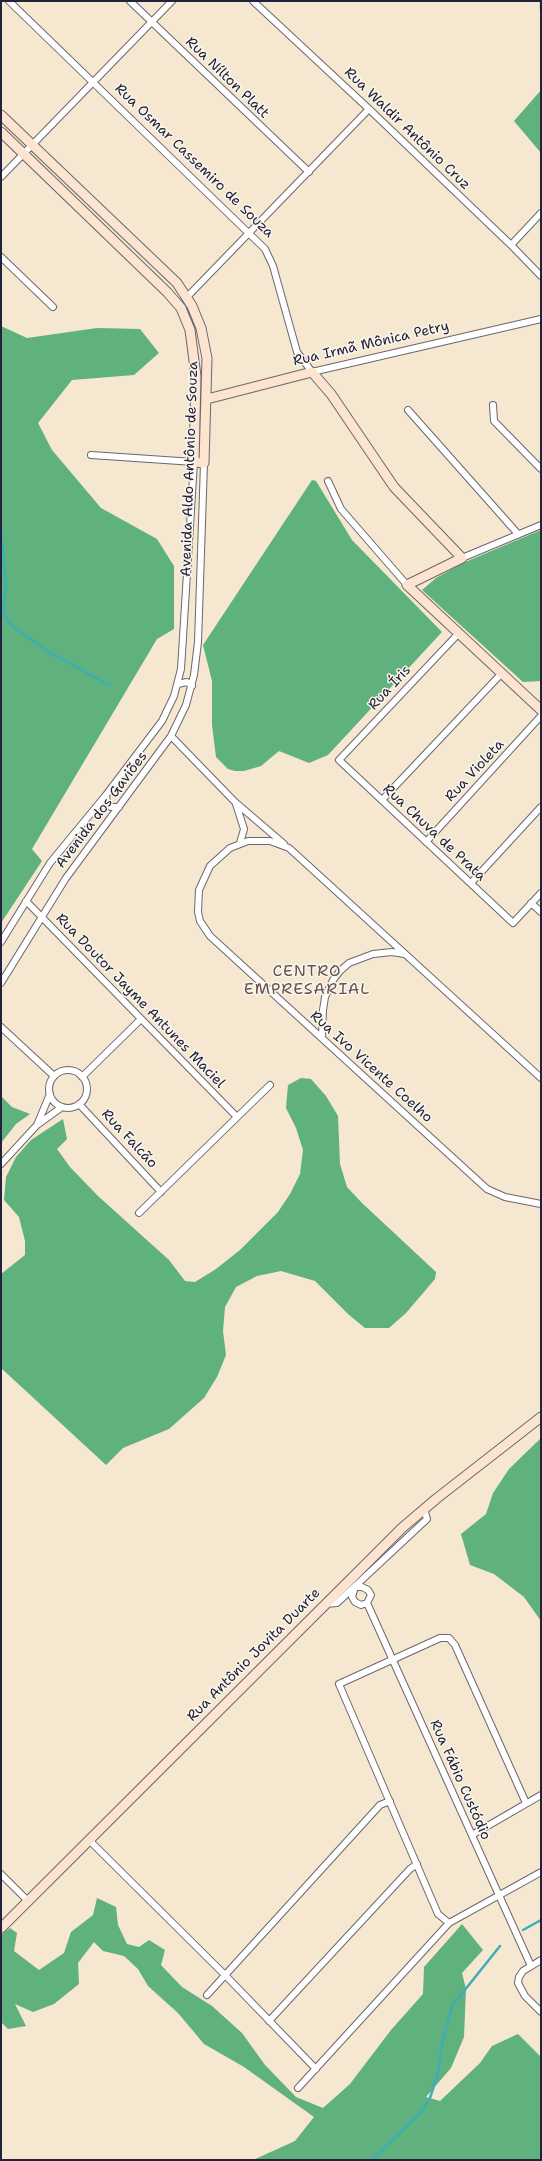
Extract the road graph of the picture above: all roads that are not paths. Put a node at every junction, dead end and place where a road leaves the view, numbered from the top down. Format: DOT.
graph roads {
  1 [pos="9,1"];
  2 [pos="130,1"];
  3 [pos="172,1"];
  4 [pos="253,1"];
  5 [pos="152,22"];
  6 [pos="93,82"];
  7 [pos="369,109"];
  8 [pos="1,115"];
  9 [pos="1,132"];
  10 [pos="32,145"];
  11 [pos="23,154"];
  12 [pos="309,172"];
  13 [pos="1,177"];
  14 [pos="541,213"];
  15 [pos="249,233"];
  16 [pos="511,245"];
  17 [pos="1,257"];
  18 [pos="541,276"];
  19 [pos="187,297"];
  20 [pos="53,307"];
  21 [pos="541,319"];
  22 [pos="312,372"];
  23 [pos="207,398"];
  24 [pos="493,405"];
  25 [pos="408,410"];
  26 [pos="91,456"];
  27 [pos="194,462"];
  28 [pos="204,463"];
  29 [pos="541,469"];
  30 [pos="328,481"];
  31 [pos="541,525"];
  32 [pos="518,534"];
  33 [pos="462,558"];
  34 [pos="407,585"];
  35 [pos="458,633"];
  36 [pos="184,642"];
  37 [pos="198,642"];
  38 [pos="502,673"];
  39 [pos="178,684"];
  40 [pos="192,686"];
  41 [pos="541,710"];
  42 [pos="541,716"];
  43 [pos="171,736"];
  44 [pos="339,760"];
  45 [pos="106,795"];
  46 [pos="382,800"];
  47 [pos="235,802"];
  48 [pos="119,807"];
  49 [pos="541,807"];
  50 [pos="426,842"];
  51 [pos="240,843"];
  52 [pos="289,848"];
  53 [pos="471,884"];
  54 [pos="541,893"];
  55 [pos="26,901"];
  56 [pos="531,904"];
  57 [pos="541,912"];
  58 [pos="42,917"];
  59 [pos="1,942"];
  60 [pos="404,954"];
  61 [pos="1,983"];
  62 [pos="142,1019"];
  63 [pos="1,1027"];
  64 [pos="322,1038"];
  65 [pos="54,1076"];
  66 [pos="82,1077"];
  67 [pos="541,1078"];
  68 [pos="270,1085"];
  69 [pos="50,1094"];
  70 [pos="79,1104"];
  71 [pos="62,1107"];
  72 [pos="237,1117"];
  73 [pos="37,1125"];
  74 [pos="1,1164"];
  75 [pos="161,1192"];
  76 [pos="541,1204"];
  77 [pos="139,1213"];
  78 [pos="541,1417"];
  79 [pos="424,1509"];
  80 [pos="355,1587"];
  81 [pos="325,1604"];
  82 [pos="367,1604"];
  83 [pos="392,1660"];
  84 [pos="541,1794"];
  85 [pos="390,1801"];
  86 [pos="526,1803"];
  87 [pos="472,1835"];
  88 [pos="89,1840"];
  89 [pos="417,1864"];
  90 [pos="541,1872"];
  91 [pos="1,1874"];
  92 [pos="499,1896"];
  93 [pos="29,1902"];
  94 [pos="449,1923"];
  95 [pos="1,1928"];
  96 [pos="541,1960"];
  97 [pos="531,1966"];
  98 [pos="225,1975"];
  99 [pos="207,1995"];
  100 [pos="541,2012"];
  101 [pos="269,2020"];
  102 [pos="316,2069"];
  103 [pos="298,2088"];
  1 -- 6 [label="street, Rua Osmar Cassemiro de Souza"];
  2 -- 5 [label="street, Rua Nílton Platt"];
  3 -- 5 [label="street"];
  4 -- 7 [label="street, Rua Waldir Antônio Cruz"];
  5 -- 6 [label="street"];
  5 -- 12 [label="street, Rua Nílton Platt"];
  6 -- 10 [label="street"];
  6 -- 15 [label="street, Rua Osmar Cassemiro de Souza"];
  7 -- 12 [label="street"];
  7 -- 16 [label="street, Rua Waldir Antônio Cruz"];
  8 -- 10 [label="street, Avenida Aldo Antônio de Souza"];
  9 -- 11 [label="street, Avenida Aldo Antônio de Souza"];
  10 -- 11 [label="street"];
  10 -- 19 [label="street, Avenida Aldo Antônio de Souza"];
  11 -- 13 [label="street"];
  11 -- 27 [label="street, Avenida Aldo Antônio de Souza"];
  12 -- 15 [label="street"];
  14 -- 16 [label="street"];
  15 -- 19 [label="street"];
  15 -- 22 [label="street, Rua Osmar Cassemiro de Souza"];
  16 -- 18 [label="street, Rua Waldir Antônio Cruz"];
  17 -- 20 [label="street"];
  19 -- 23 [label="street, Avenida Aldo Antônio de Souza"];
  21 -- 22 [label="street, Rua Irmã Mônica Petry"];
  22 -- 23 [label="street, Rua Irmã Mônica Petry"];
  22 -- 33 [label="street, Rua Osmar Cassemiro de Souza"];
  23 -- 28 [label="street, Avenida Aldo Antônio de Souza"];
  24 -- 29 [label="street"];
  25 -- 32 [label="street"];
  26 -- 27 [label="street"];
  27 -- 28 [label="street"];
  27 -- 36 [label="street, Avenida Aldo Antônio de Souza"];
  28 -- 37 [label="street, Avenida Aldo Antônio de Souza"];
  30 -- 34 [label="street"];
  31 -- 32 [label="street"];
  32 -- 33 [label="street"];
  33 -- 34 [label="street"];
  34 -- 35 [label="street"];
  35 -- 38 [label="street"];
  35 -- 44 [label="street, Rua Íris"];
  36 -- 39 [label="street, Avenida dos Gaviões"];
  37 -- 40 [label="street, Avenida dos Gaviões"];
  38 -- 41 [label="street"];
  38 -- 46 [label="street"];
  39 -- 40 [label="street"];
  39 -- 45 [label="street, Avenida dos Gaviões"];
  40 -- 43 [label="street, Avenida dos Gaviões"];
  42 -- 50 [label="street, Rua Violeta"];
  43 -- 47 [label="street, Rua Ivo Vicente Coelho"];
  43 -- 48 [label="street, Avenida dos Gaviões"];
  44 -- 46 [label="street, Rua Chuva de Prata"];
  45 -- 48 [label="street"];
  45 -- 55 [label="street, Avenida dos Gaviões"];
  46 -- 50 [label="street, Rua Chuva de Prata"];
  47 -- 51 [label="street, Rua Ivo Vicente Coelho"];
  47 -- 52 [label="street, Rua Ivo Vicente Coelho"];
  48 -- 58 [label="street, Avenida dos Gaviões"];
  49 -- 53 [label="street"];
  50 -- 53 [label="street, Rua Chuva de Prata"];
  51 -- 52 [label="street, Rua Ivo Vicente Coelho"];
  51 -- 64 [label="street, Rua Ivo Vicente Coelho"];
  52 -- 60 [label="street, Rua Ivo Vicente Coelho"];
  53 -- 56 [label="street, Rua Chuva de Prata"];
  54 -- 56 [label="street"];
  55 -- 58 [label="street, Rua Doutor Jayme Antunes Maciel"];
  55 -- 59 [label="street, Avenida dos Gaviões"];
  56 -- 57 [label="street"];
  58 -- 61 [label="street, Avenida dos Gaviões"];
  58 -- 62 [label="street, Rua Doutor Jayme Antunes Maciel"];
  60 -- 64 [label="street"];
  60 -- 67 [label="street, Rua Ivo Vicente Coelho"];
  62 -- 66 [label="street"];
  62 -- 72 [label="street, Rua Doutor Jayme Antunes Maciel"];
  63 -- 65 [label="street"];
  64 -- 76 [label="street, Rua Ivo Vicente Coelho"];
  65 -- 66 [label="street"];
  65 -- 69 [label="street"];
  66 -- 70 [label="street"];
  68 -- 72 [label="street"];
  69 -- 71 [label="street"];
  69 -- 73 [label="street"];
  70 -- 71 [label="street"];
  70 -- 75 [label="street, Rua Falcão"];
  71 -- 73 [label="street"];
  72 -- 75 [label="street"];
  73 -- 74 [label="street"];
  75 -- 77 [label="street"];
  78 -- 79 [label="street, Rua Antônio Jovita Duarte"];
  79 -- 80 [label="street"];
  79 -- 81 [label="street, Rua Antônio Jovita Duarte"];
  80 -- 81 [label="street"];
  80 -- 82 [label="street"];
  80 -- 82 [label="street"];
  81 -- 88 [label="street, Rua Antônio Jovita Duarte"];
  82 -- 83 [label="street, Rua Fábio Custódio"];
  83 -- 85 [label="street"];
  83 -- 86 [label="street"];
  83 -- 87 [label="street, Rua Fábio Custódio"];
  84 -- 86 [label="street"];
  85 -- 89 [label="street"];
  85 -- 98 [label="street"];
  86 -- 87 [label="street"];
  87 -- 92 [label="street, Rua Fábio Custódio"];
  88 -- 93 [label="street, Rua Antônio Jovita Duarte"];
  88 -- 98 [label="street"];
  89 -- 94 [label="street"];
  89 -- 101 [label="street"];
  90 -- 92 [label="street"];
  91 -- 93 [label="street"];
  92 -- 94 [label="street"];
  92 -- 97 [label="street, Rua Fábio Custódio"];
  93 -- 95 [label="street, Rua Antônio Jovita Duarte"];
  94 -- 102 [label="street"];
  96 -- 97 [label="street"];
  97 -- 100 [label="street"];
  98 -- 99 [label="street"];
  98 -- 101 [label="street"];
  101 -- 102 [label="street"];
  102 -- 103 [label="street"];
}
